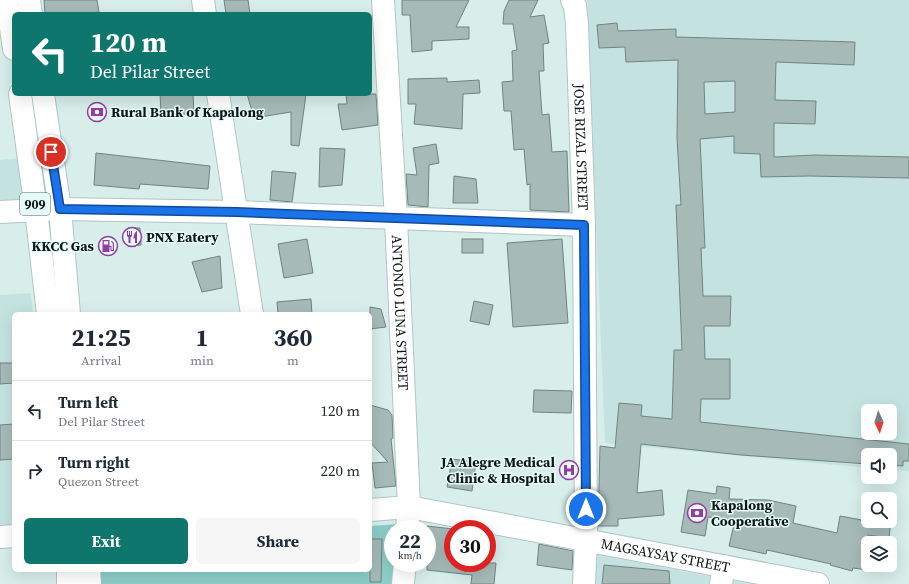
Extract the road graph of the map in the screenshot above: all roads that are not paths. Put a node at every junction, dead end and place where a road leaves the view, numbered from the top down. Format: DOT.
graph roads {
  1 [pos="7,0"];
  2 [pos="29,0"];
  3 [pos="203,0"];
  4 [pos="383,0"];
  5 [pos="572,0"];
  6 [pos="31,12"];
  7 [pos="205,12"];
  8 [pos="12,35"];
  9 [pos="20,96"];
  10 [pos="43,96"];
  11 [pos="218,96"];
  12 [pos="60,209"];
  13 [pos="36,210"];
  14 [pos="0,212"];
  15 [pos="237,212"];
  16 [pos="396,219"];
  17 [pos="584,225"];
  18 [pos="48,312"];
  19 [pos="69,312"];
  20 [pos="252,312"];
  21 [pos="409,507"];
  22 [pos="372,510"];
  23 [pos="408,520"];
  24 [pos="12,536"];
  25 [pos="0,538"];
  26 [pos="586,540"];
  27 [pos="68,572"];
  28 [pos="89,572"];
  29 [pos="404,572"];
  30 [pos="722,575"];
  31 [pos="68,584"];
  32 [pos="90,584"];
  33 [pos="403,584"];
  34 [pos="584,584"];
  35 [pos="818,584"];
  1 -- 8 [label="main road"];
  2 -- 6 [label="main road"];
  3 -- 7 [label="main road"];
  4 -- 16 [label="main road, ANTONIO LUNA STREET"];
  5 -- 17 [label="main road, JOSE RIZAL STREET"];
  9 -- 13 [label="main road, 909"];
  10 -- 12 [label="main road, 909"];
  11 -- 15 [label="main road"];
  12 -- 13 [label="main road"];
  12 -- 15 [label="main road"];
  12 -- 19 [label="main road, 909"];
  13 -- 14 [label="main road"];
  13 -- 18 [label="main road, 909"];
  15 -- 16 [label="main road"];
  15 -- 20 [label="main road"];
  16 -- 17 [label="main road"];
  16 -- 21 [label="main road, ANTONIO LUNA STREET"];
  17 -- 26 [label="main road, JOSE RIZAL STREET"];
  21 -- 22 [label="main road, MAGSAYSAY STREET"];
  21 -- 23 [label="main road, ANTONIO LUNA STREET"];
  21 -- 26 [label="main road, MAGSAYSAY STREET"];
  24 -- 25 [label="main road"];
  26 -- 30 [label="main road, MAGSAYSAY STREET"];
  26 -- 34 [label="main road, JOSE RIZAL STREET"];
  27 -- 31 [label="main road"];
  28 -- 32 [label="main road"];
  29 -- 33 [label="main road"];
  30 -- 35 [label="main road, MAGSAYSAY STREET"];
}
